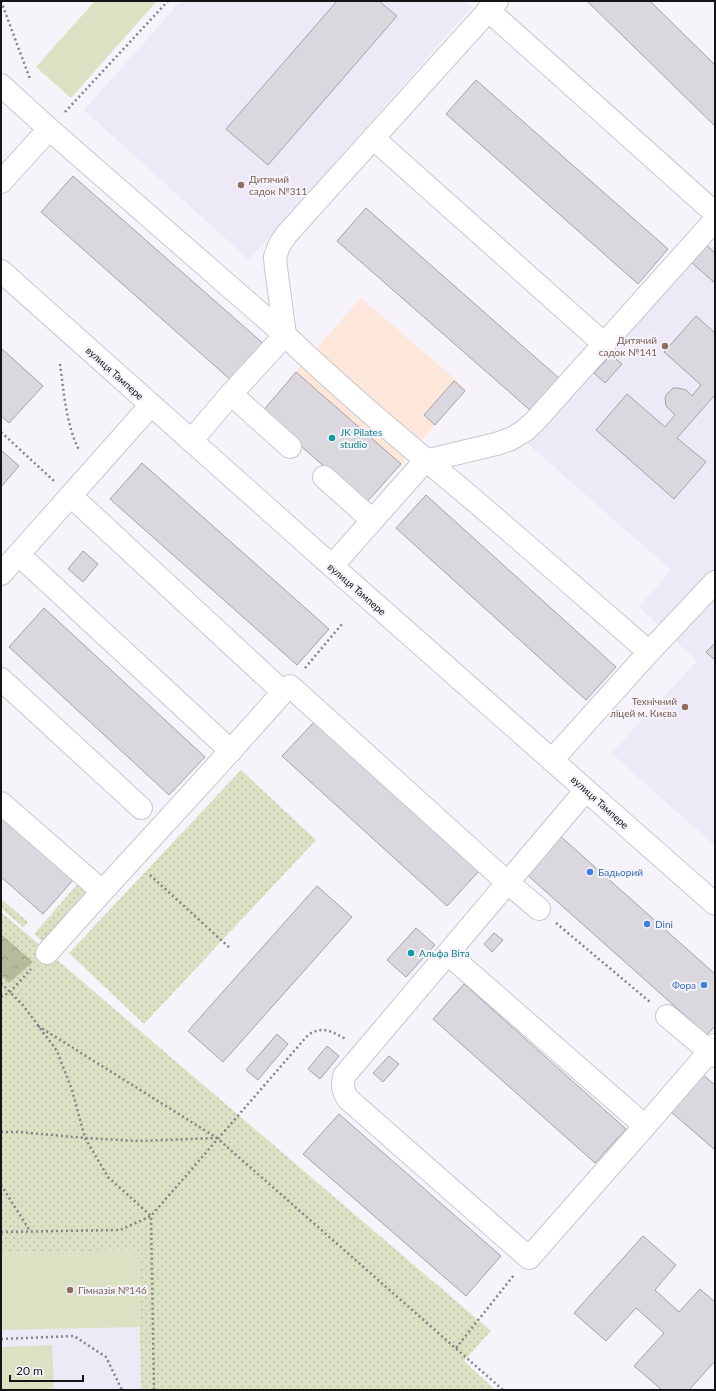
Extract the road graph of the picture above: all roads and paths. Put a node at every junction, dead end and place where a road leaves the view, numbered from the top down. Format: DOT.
graph roads {
  1 [pos="1,1"];
  2 [pos="168,1"];
  3 [pos="492,6"];
  4 [pos="30,80"];
  5 [pos="1,85"];
  6 [pos="49,129"];
  7 [pos="373,138"];
  8 [pos="1,182"];
  9 [pos="715,213"];
  10 [pos="715,220"];
  11 [pos="1,271"];
  12 [pos="285,336"];
  13 [pos="604,344"];
  14 [pos="60,364"];
  15 [pos="231,394"];
  16 [pos="151,405"];
  17 [pos="1,432"];
  18 [pos="191,441"];
  19 [pos="290,447"];
  20 [pos="425,461"];
  21 [pos="90,474"];
  22 [pos="324,477"];
  23 [pos="71,496"];
  24 [pos="372,520"];
  25 [pos="19,555"];
  26 [pos="332,566"];
  27 [pos="1,574"];
  28 [pos="715,582"];
  29 [pos="342,624"];
  30 [pos="649,652"];
  31 [pos="1,679"];
  32 [pos="287,689"];
  33 [pos="231,751"];
  34 [pos="552,760"];
  35 [pos="586,790"];
  36 [pos="1,803"];
  37 [pos="141,808"];
  38 [pos="132,858"];
  39 [pos="508,883"];
  40 [pos="102,890"];
  41 [pos="715,904"];
  42 [pos="539,908"];
  43 [pos="231,949"];
  44 [pos="47,953"];
  45 [pos="448,954"];
  46 [pos="1,983"];
  47 [pos="10,992"];
  48 [pos="1,997"];
  49 [pos="667,1016"];
  50 [pos="38,1026"];
  51 [pos="367,1050"];
  52 [pos="713,1051"];
  53 [pos="645,1126"];
  54 [pos="1,1132"];
  55 [pos="85,1138"];
  56 [pos="217,1138"];
  57 [pos="1,1185"];
  58 [pos="150,1216"];
  59 [pos="30,1231"];
  60 [pos="1,1232"];
  61 [pos="528,1258"];
  62 [pos="1,1339"];
  63 [pos="456,1348"];
  64 [pos="122,1390"];
  65 [pos="154,1390"];
  66 [pos="503,1390"];
  1 -- 4 [label="path"];
  2 -- 6 [label="path"];
  3 -- 7 [label="street"];
  3 -- 9 [label="street"];
  5 -- 6 [label="street"];
  6 -- 8 [label="street"];
  6 -- 12 [label="street"];
  7 -- 12 [label="street"];
  7 -- 13 [label="street"];
  10 -- 13 [label="street"];
  11 -- 16 [label="street, вулиця Тампере"];
  12 -- 15 [label="street"];
  12 -- 20 [label="street"];
  13 -- 20 [label="street"];
  14 -- 21 [label="path"];
  15 -- 18 [label="street"];
  15 -- 19 [label="street"];
  16 -- 18 [label="street, вулиця Тампере"];
  16 -- 21 [label="street"];
  17 -- 23 [label="path"];
  18 -- 26 [label="street, вулиця Тампере"];
  20 -- 24 [label="street"];
  20 -- 30 [label="street"];
  21 -- 23 [label="street"];
  22 -- 24 [label="street"];
  23 -- 25 [label="street"];
  23 -- 32 [label="street"];
  24 -- 26 [label="street"];
  25 -- 27 [label="street"];
  25 -- 33 [label="street"];
  26 -- 34 [label="street, вулиця Тампере"];
  28 -- 30 [label="street"];
  29 -- 32 [label="path"];
  30 -- 34 [label="street"];
  31 -- 37 [label="street"];
  32 -- 33 [label="street"];
  32 -- 39 [label="street"];
  33 -- 38 [label="street"];
  34 -- 35 [label="street, вулиця Тампере"];
  35 -- 39 [label="street"];
  35 -- 41 [label="street, вулиця Тампере"];
  36 -- 40 [label="street"];
  38 -- 40 [label="street"];
  38 -- 43 [label="path"];
  39 -- 42 [label="street"];
  39 -- 45 [label="street"];
  40 -- 44 [label="street"];
  42 -- 49 [label="path"];
  44 -- 47 [label="path"];
  45 -- 51 [label="street"];
  45 -- 53 [label="street"];
  46 -- 47 [label="path"];
  47 -- 48 [label="path"];
  47 -- 50 [label="path"];
  49 -- 52 [label="street"];
  50 -- 55 [label="path"];
  50 -- 56 [label="path"];
  51 -- 56 [label="path"];
  51 -- 61 [label="street"];
  52 -- 53 [label="street"];
  53 -- 61 [label="street"];
  54 -- 55 [label="path"];
  55 -- 56 [label="path"];
  55 -- 58 [label="path"];
  56 -- 58 [label="path"];
  56 -- 63 [label="path"];
  57 -- 59 [label="path"];
  58 -- 59 [label="path"];
  58 -- 65 [label="path"];
  59 -- 60 [label="path"];
  61 -- 63 [label="path"];
  62 -- 64 [label="path"];
  63 -- 66 [label="path"];
}
